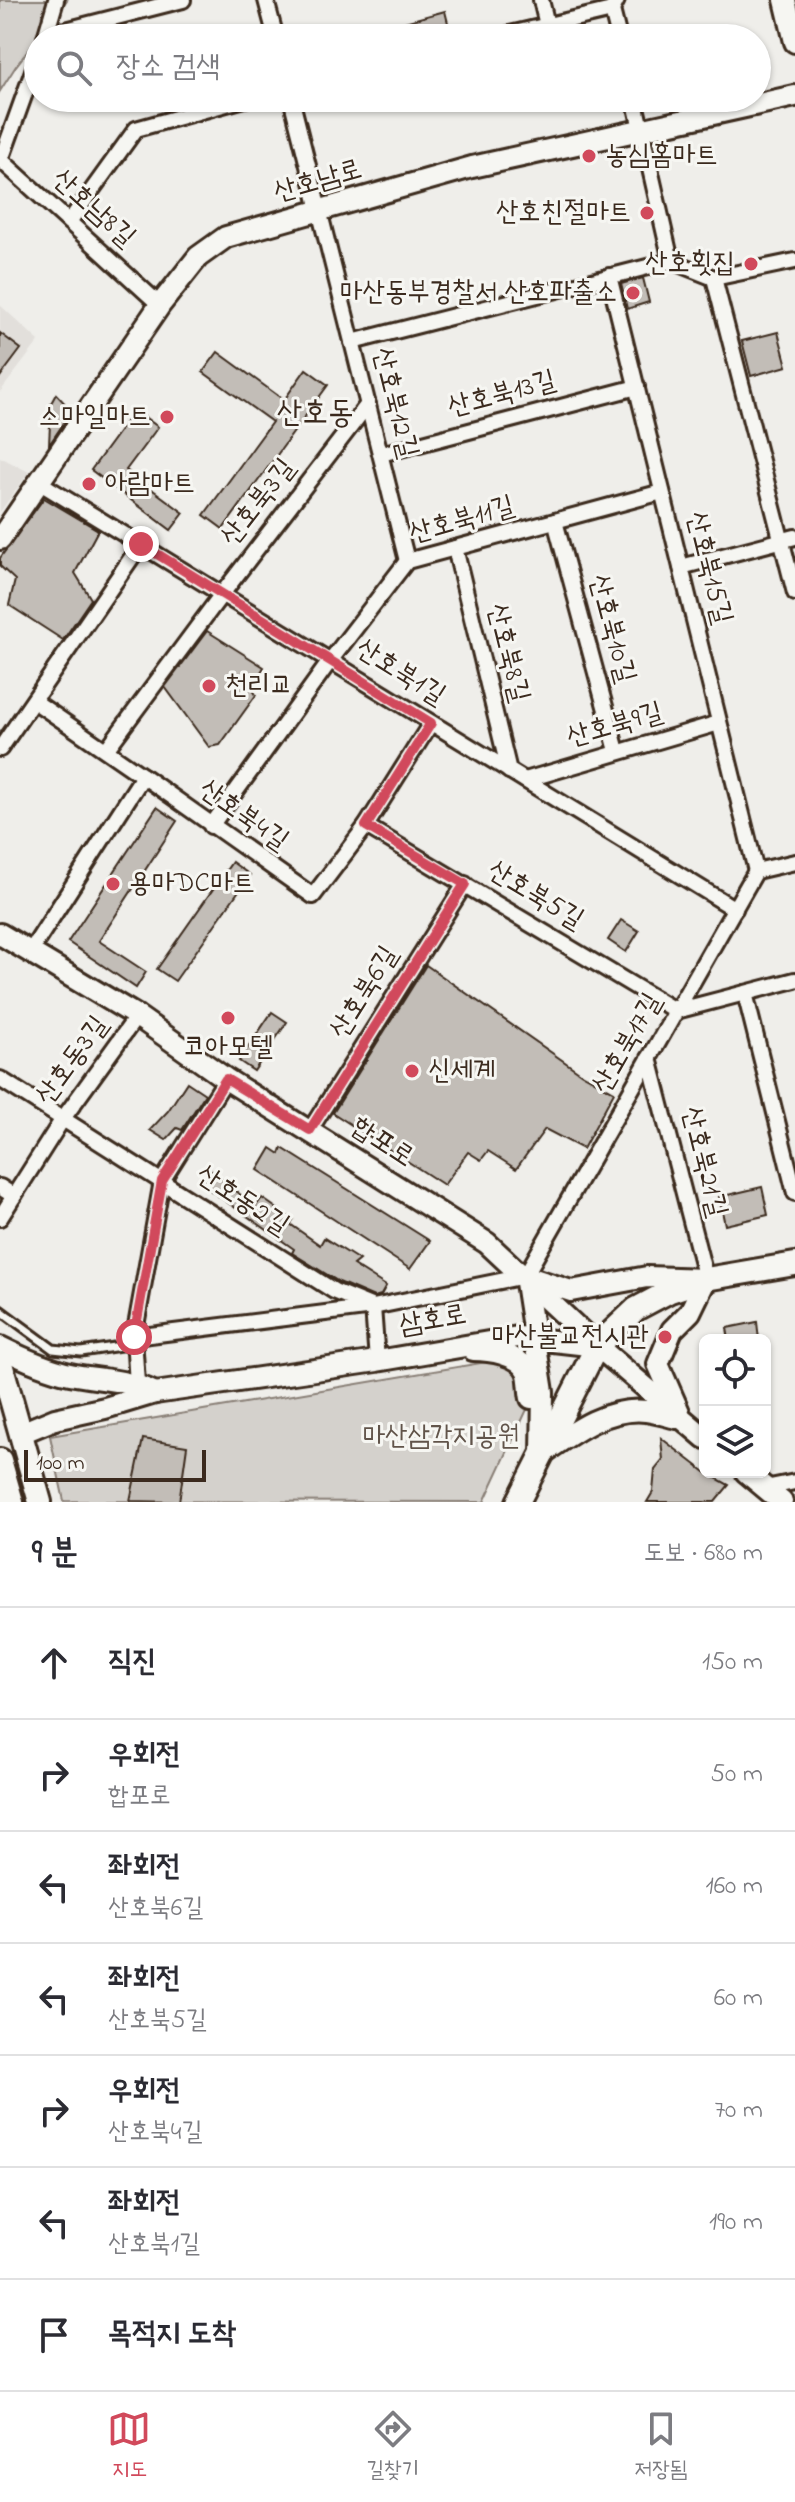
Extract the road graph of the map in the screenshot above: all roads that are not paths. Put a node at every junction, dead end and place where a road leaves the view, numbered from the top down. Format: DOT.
graph roads {
  1 [pos="56,0"];
  2 [pos="183,0"];
  3 [pos="266,0"];
  4 [pos="541,0"];
  5 [pos="785,0"];
  6 [pos="614,5"];
  7 [pos="49,24"];
  8 [pos="92,24"];
  9 [pos="272,24"];
  10 [pos="547,24"];
  11 [pos="550,24"];
  12 [pos="795,42"];
  13 [pos="24,95"];
  14 [pos="795,96"];
  15 [pos="771,102"];
  16 [pos="197,112"];
  17 [pos="294,112"];
  18 [pos="638,112"];
  19 [pos="726,112"];
  20 [pos="643,131"];
  21 [pos="0,161"];
  22 [pos="319,211"];
  23 [pos="69,222"];
  24 [pos="671,261"];
  25 [pos="795,261"];
  26 [pos="609,276"];
  27 [pos="714,278"];
  28 [pos="160,305"];
  29 [pos="352,342"];
  30 [pos="637,387"];
  31 [pos="368,404"];
  32 [pos="381,454"];
  33 [pos="37,481"];
  34 [pos="662,492"];
  35 [pos="555,521"];
  36 [pos="0,539"];
  37 [pos="788,539"];
  38 [pos="141,544"];
  39 [pos="455,548"];
  40 [pos="407,561"];
  41 [pos="681,567"];
  42 [pos="795,593"];
  43 [pos="222,594"];
  44 [pos="330,661"];
  45 [pos="34,701"];
  46 [pos="431,723"];
  47 [pos="719,723"];
  48 [pos="0,749"];
  49 [pos="106,750"];
  50 [pos="617,751"];
  51 [pos="509,771"];
  52 [pos="143,776"];
  53 [pos="525,780"];
  54 [pos="211,826"];
  55 [pos="366,826"];
  56 [pos="795,862"];
  57 [pos="756,871"];
  58 [pos="465,884"];
  59 [pos="735,909"];
  60 [pos="0,934"];
  61 [pos="30,952"];
  62 [pos="795,980"];
  63 [pos="745,993"];
  64 [pos="676,1011"];
  65 [pos="137,1016"];
  66 [pos="649,1058"];
  67 [pos="0,1079"];
  68 [pos="226,1079"];
  69 [pos="62,1120"];
  70 [pos="310,1130"];
  71 [pos="162,1181"];
  72 [pos="0,1187"];
  73 [pos="795,1193"];
  74 [pos="14,1196"];
  75 [pos="0,1218"];
  76 [pos="795,1264"];
  77 [pos="525,1276"];
  78 [pos="706,1279"];
  79 [pos="373,1307"];
  80 [pos="0,1310"];
  81 [pos="537,1339"];
  82 [pos="134,1340"];
  83 [pos="597,1346"];
  84 [pos="0,1347"];
  85 [pos="445,1350"];
  86 [pos="0,1360"];
  87 [pos="377,1361"];
  88 [pos="146,1388"];
  89 [pos="682,1419"];
  90 [pos="21,1433"];
  91 [pos="699,1433"];
  92 [pos="542,1454"];
  93 [pos="0,1460"];
  94 [pos="753,1478"];
  95 [pos="795,1482"];
  96 [pos="765,1488"];
  97 [pos="12,1502"];
  98 [pos="40,1502"];
  99 [pos="518,1502"];
  100 [pos="782,1502"];
  1 -- 7 [label="street"];
  2 -- 8 [label="street"];
  3 -- 9 [label="street"];
  4 -- 10 [label="street"];
  5 -- 12 [label="main road"];
  6 -- 11 [label="street"];
  13 -- 21 [label="street, 산호남8길"];
  14 -- 15 [label="main road, 산호남로"];
  16 -- 23 [label="street"];
  17 -- 22 [label="street, 산호북12길"];
  18 -- 20 [label="street"];
  19 -- 20 [label="main road, 산호남로"];
  20 -- 22 [label="main road, 산호남로"];
  20 -- 24 [label="street"];
  21 -- 23 [label="street, 산호남8길"];
  22 -- 28 [label="main road, 산호남로"];
  22 -- 29 [label="street, 산호북12길"];
  23 -- 28 [label="street, 산호남8길"];
  24 -- 26 [label="street"];
  24 -- 27 [label="street"];
  25 -- 27 [label="street"];
  26 -- 29 [label="street"];
  26 -- 30 [label="street, 산호북15길"];
  27 -- 37 [label="street"];
  28 -- 33 [label="main road, 산호남로"];
  29 -- 31 [label="street, 산호북12길"];
  30 -- 32 [label="street, 산호북13길"];
  30 -- 34 [label="street, 산호북15길"];
  31 -- 32 [label="street, 산호북12길"];
  31 -- 43 [label="street, 산호북3길"];
  32 -- 40 [label="street, 산호북12길"];
  33 -- 36 [label="main road, 산호남로"];
  33 -- 38 [label="street, 산호북1길"];
  34 -- 35 [label="street, 산호북11길"];
  34 -- 41 [label="street, 산호북15길"];
  35 -- 39 [label="street, 산호북11길"];
  35 -- 50 [label="street, 산호북10길"];
  37 -- 41 [label="street"];
  37 -- 42 [label="street"];
  38 -- 43 [label="street, 산호북1길"];
  38 -- 45 [label="street"];
  39 -- 40 [label="street, 산호북11길"];
  39 -- 51 [label="street, 산호북8길"];
  40 -- 44 [label="street, 산호북11길"];
  41 -- 47 [label="street, 산호북15길"];
  43 -- 44 [label="street, 산호북1길"];
  43 -- 49 [label="street, 산호북3길"];
  44 -- 46 [label="street, 산호북1길"];
  44 -- 54 [label="street, 산호북11길"];
  45 -- 48 [label="street"];
  45 -- 49 [label="street, 산호북4길"];
  46 -- 51 [label="street, 산호북1길"];
  46 -- 55 [label="street, 산호북4길"];
  47 -- 50 [label="street, 산호북9길"];
  47 -- 57 [label="street, 산호북15길"];
  49 -- 52 [label="street, 산호북4길"];
  50 -- 53 [label="street, 산호북9길"];
  51 -- 53 [label="street, 산호북1길"];
  52 -- 54 [label="street, 산호북4길"];
  52 -- 61 [label="street"];
  53 -- 59 [label="street, 산호북1길"];
  54 -- 55 [label="street, 산호북4길"];
  55 -- 58 [label="street, 산호북5길"];
  56 -- 57 [label="street"];
  57 -- 59 [label="street, 산호북17길"];
  58 -- 64 [label="street, 산호북5길"];
  58 -- 70 [label="street, 산호북6길"];
  59 -- 64 [label="street, 산호북17길"];
  60 -- 61 [label="main road, 합포로"];
  61 -- 65 [label="main road, 합포로"];
  62 -- 63 [label="street"];
  63 -- 64 [label="street"];
  63 -- 73 [label="street"];
  64 -- 66 [label="street, 산호북17길"];
  65 -- 68 [label="main road, 합포로"];
  65 -- 69 [label="street, 산호동3길"];
  66 -- 77 [label="street, 산호북17길"];
  66 -- 78 [label="street, 산호북21길"];
  67 -- 69 [label="street, 산호동2길"];
  68 -- 70 [label="main road, 합포로"];
  68 -- 71 [label="street"];
  69 -- 71 [label="street, 산호동2길"];
  69 -- 74 [label="street, 산호동3길"];
  70 -- 77 [label="main road, 합포로"];
  71 -- 79 [label="street, 산호동2길"];
  71 -- 82 [label="street"];
  72 -- 74 [label="street"];
  74 -- 75 [label="street, 산호동3길"];
  76 -- 78 [label="main road"];
  77 -- 78 [label="main road"];
  77 -- 79 [label="street"];
  77 -- 81 [label="main road"];
  77 -- 83 [label="main road, 합포로"];
  78 -- 83 [label="main road"];
  78 -- 89 [label="main road"];
  79 -- 82 [label="street"];
  79 -- 87 [label="street"];
  80 -- 82 [label="lane"];
  81 -- 83 [label="main road, 삼호로"];
  81 -- 85 [label="main road, 삼호로"];
  81 -- 92 [label="main road"];
  82 -- 88 [label="street"];
  83 -- 89 [label="main road, 합포로"];
  83 -- 92 [label="main road"];
  84 -- 88 [label="main road, 삼호로"];
  85 -- 87 [label="main road, 삼호로"];
  85 -- 92 [label="main road"];
  86 -- 90 [label="main road"];
  87 -- 88 [label="main road, 삼호로"];
  88 -- 90 [label="main road, 삼호로"];
  89 -- 91 [label="main road, 합포로"];
  89 -- 92 [label="main road"];
  90 -- 98 [label="main road"];
  92 -- 99 [label="main road"];
  93 -- 97 [label="main road"];
  94 -- 96 [label="main road"];
  95 -- 96 [label="street"];
  96 -- 100 [label="main road"];
}
